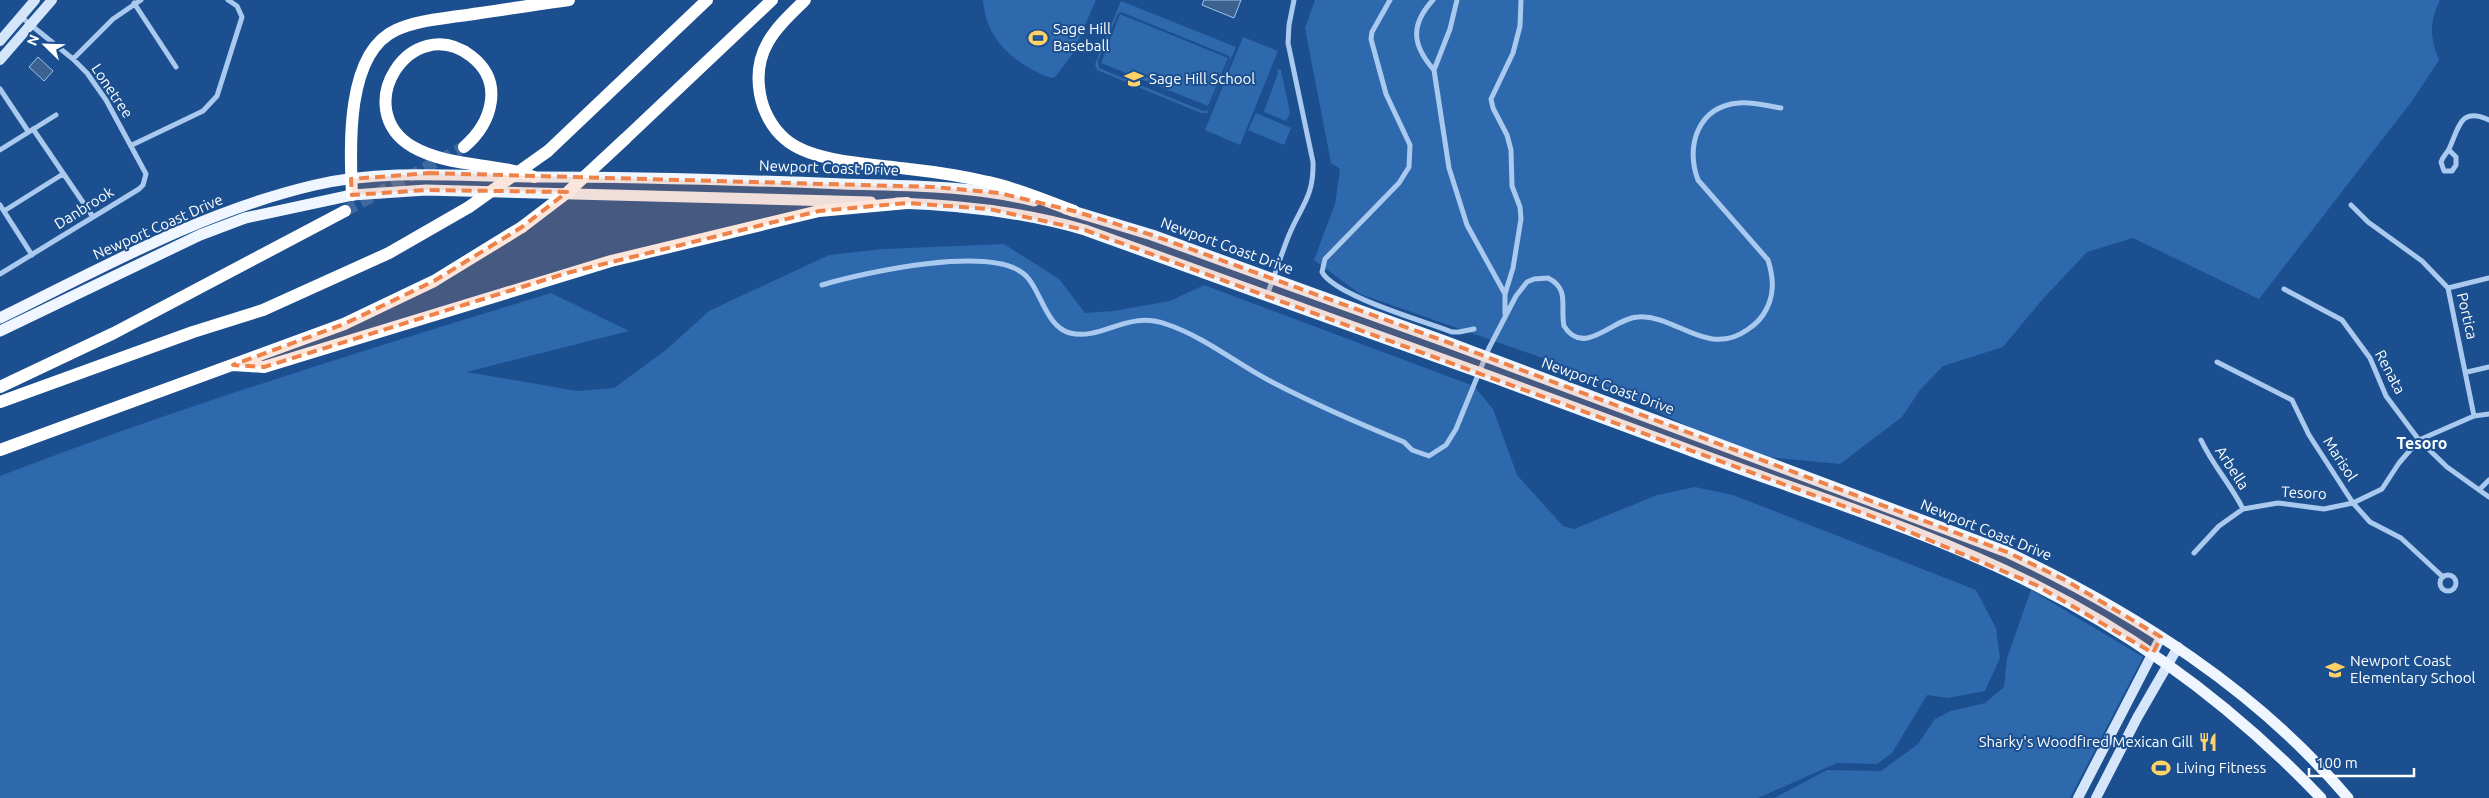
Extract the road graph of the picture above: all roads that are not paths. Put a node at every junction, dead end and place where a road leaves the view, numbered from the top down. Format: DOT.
graph roads {
  1 [pos="36,0"];
  2 [pos="52,0"];
  3 [pos="141,0"];
  4 [pos="228,0"];
  5 [pos="569,0"];
  6 [pos="707,0"];
  7 [pos="772,0"];
  8 [pos="805,0"];
  9 [pos="1294,0"];
  10 [pos="1390,0"];
  11 [pos="1433,0"];
  12 [pos="1458,0"];
  13 [pos="1521,0"];
  14 [pos="134,3"];
  15 [pos="20,17"];
  16 [pos="31,25"];
  17 [pos="0,41"];
  18 [pos="73,59"];
  19 [pos="0,60"];
  20 [pos="176,67"];
  21 [pos="1434,70"];
  22 [pos="0,89"];
  23 [pos="1781,108"];
  24 [pos="56,115"];
  25 [pos="2489,120"];
  26 [pos="31,130"];
  27 [pos="0,142"];
  28 [pos="132,145"];
  29 [pos="464,147"];
  30 [pos="2,149"];
  31 [pos="2449,150"];
  32 [pos="63,174"];
  33 [pos="534,177"];
  34 [pos="351,179"];
  35 [pos="352,195"];
  36 [pos="907,203"];
  37 [pos="0,205"];
  38 [pos="2351,206"];
  39 [pos="345,211"];
  40 [pos="1074,211"];
  41 [pos="4,212"];
  42 [pos="93,217"];
  43 [pos="32,255"];
  44 [pos="1,271"];
  45 [pos="2489,278"];
  46 [pos="1273,280"];
  47 [pos="822,285"];
  48 [pos="2448,288"];
  49 [pos="2284,289"];
  50 [pos="1505,294"];
  51 [pos="1267,295"];
  52 [pos="1505,316"];
  53 [pos="0,318"];
  54 [pos="1474,329"];
  55 [pos="0,332"];
  56 [pos="1485,356"];
  57 [pos="2217,362"];
  58 [pos="233,364"];
  59 [pos="2489,367"];
  60 [pos="1479,372"];
  61 [pos="2467,372"];
  62 [pos="0,387"];
  63 [pos="0,402"];
  64 [pos="2489,414"];
  65 [pos="2474,416"];
  66 [pos="2201,440"];
  67 [pos="2419,440"];
  68 [pos="0,450"];
  69 [pos="2489,480"];
  70 [pos="2479,490"];
  71 [pos="2489,497"];
  72 [pos="2353,503"];
  73 [pos="2242,509"];
  74 [pos="2194,553"];
  75 [pos="2443,576"];
  76 [pos="2162,637"];
  77 [pos="2178,647"];
  78 [pos="2153,653"];
  79 [pos="2168,663"];
  80 [pos="2078,798"];
  81 [pos="2096,798"];
  82 [pos="2321,798"];
  83 [pos="2348,798"];
  1 -- 15 [label="main road"];
  2 -- 16 [label="main road"];
  3 -- 14 [label="street"];
  4 -- 28 [label="street"];
  5 -- 34 [label="highway"];
  6 -- 63 [label="highway, bridge"];
  7 -- 58 [label="highway, bridge"];
  8 -- 40 [label="highway"];
  9 -- 46 [label="street"];
  10 -- 54 [label="street"];
  11 -- 21 [label="street"];
  12 -- 21 [label="street"];
  13 -- 50 [label="street"];
  14 -- 18 [label="street"];
  14 -- 20 [label="street"];
  15 -- 16 [label="street, Lonetree"];
  15 -- 17 [label="main road"];
  16 -- 18 [label="street, Lonetree"];
  16 -- 19 [label="main road"];
  18 -- 28 [label="street, Lonetree"];
  21 -- 50 [label="street"];
  22 -- 26 [label="street"];
  23 -- 52 [label="street"];
  24 -- 26 [label="street"];
  25 -- 31 [label="street"];
  26 -- 30 [label="street"];
  26 -- 32 [label="street"];
  27 -- 30 [label="street"];
  28 -- 42 [label="street, Danbrook"];
  29 -- 33 [label="highway"];
  32 -- 41 [label="street"];
  32 -- 42 [label="street"];
  33 -- 34 [label="main road, Newport Coast Drive"];
  33 -- 40 [label="main road, Newport Coast Drive"];
  34 -- 35 [label="highway"];
  34 -- 53 [label="main road, Newport Coast Drive"];
  35 -- 36 [label="main road, Newport Coast Drive"];
  35 -- 55 [label="main road, Newport Coast Drive"];
  36 -- 51 [label="main road, Newport Coast Drive"];
  36 -- 58 [label="highway"];
  37 -- 41 [label="street"];
  38 -- 48 [label="street, Portica"];
  39 -- 62 [label="highway"];
  40 -- 46 [label="main road, Newport Coast Drive"];
  41 -- 43 [label="street"];
  42 -- 43 [label="street, Danbrook"];
  43 -- 44 [label="street, Danbrook"];
  45 -- 48 [label="street"];
  46 -- 51 [label="street"];
  46 -- 56 [label="main road, Newport Coast Drive"];
  47 -- 60 [label="street"];
  48 -- 61 [label="street, Portica"];
  49 -- 67 [label="street, Renata"];
  50 -- 52 [label="street"];
  51 -- 60 [label="main road, Newport Coast Drive"];
  52 -- 56 [label="street"];
  56 -- 60 [label="street"];
  56 -- 76 [label="main road, Newport Coast Drive"];
  57 -- 72 [label="street, Marisol"];
  58 -- 68 [label="highway"];
  59 -- 61 [label="street"];
  60 -- 78 [label="main road, Newport Coast Drive"];
  61 -- 65 [label="street, Portica"];
  64 -- 65 [label="street, Tesoro"];
  65 -- 67 [label="street, Tesoro"];
  66 -- 73 [label="street, Arbella"];
  67 -- 70 [label="street, Renata"];
  67 -- 72 [label="street, Tesoro"];
  69 -- 70 [label="street"];
  70 -- 71 [label="street, Renata"];
  72 -- 73 [label="street, Tesoro"];
  72 -- 75 [label="street, Marisol"];
  73 -- 74 [label="street, Tesoro"];
  76 -- 77 [label="main road, Newport Coast Drive"];
  76 -- 78 [label="main road"];
  77 -- 79 [label="main road"];
  77 -- 83 [label="main road, Newport Coast Drive"];
  78 -- 79 [label="main road, Newport Coast Drive"];
  78 -- 80 [label="main road"];
  79 -- 81 [label="main road"];
  79 -- 82 [label="main road, Newport Coast Drive"];
}
